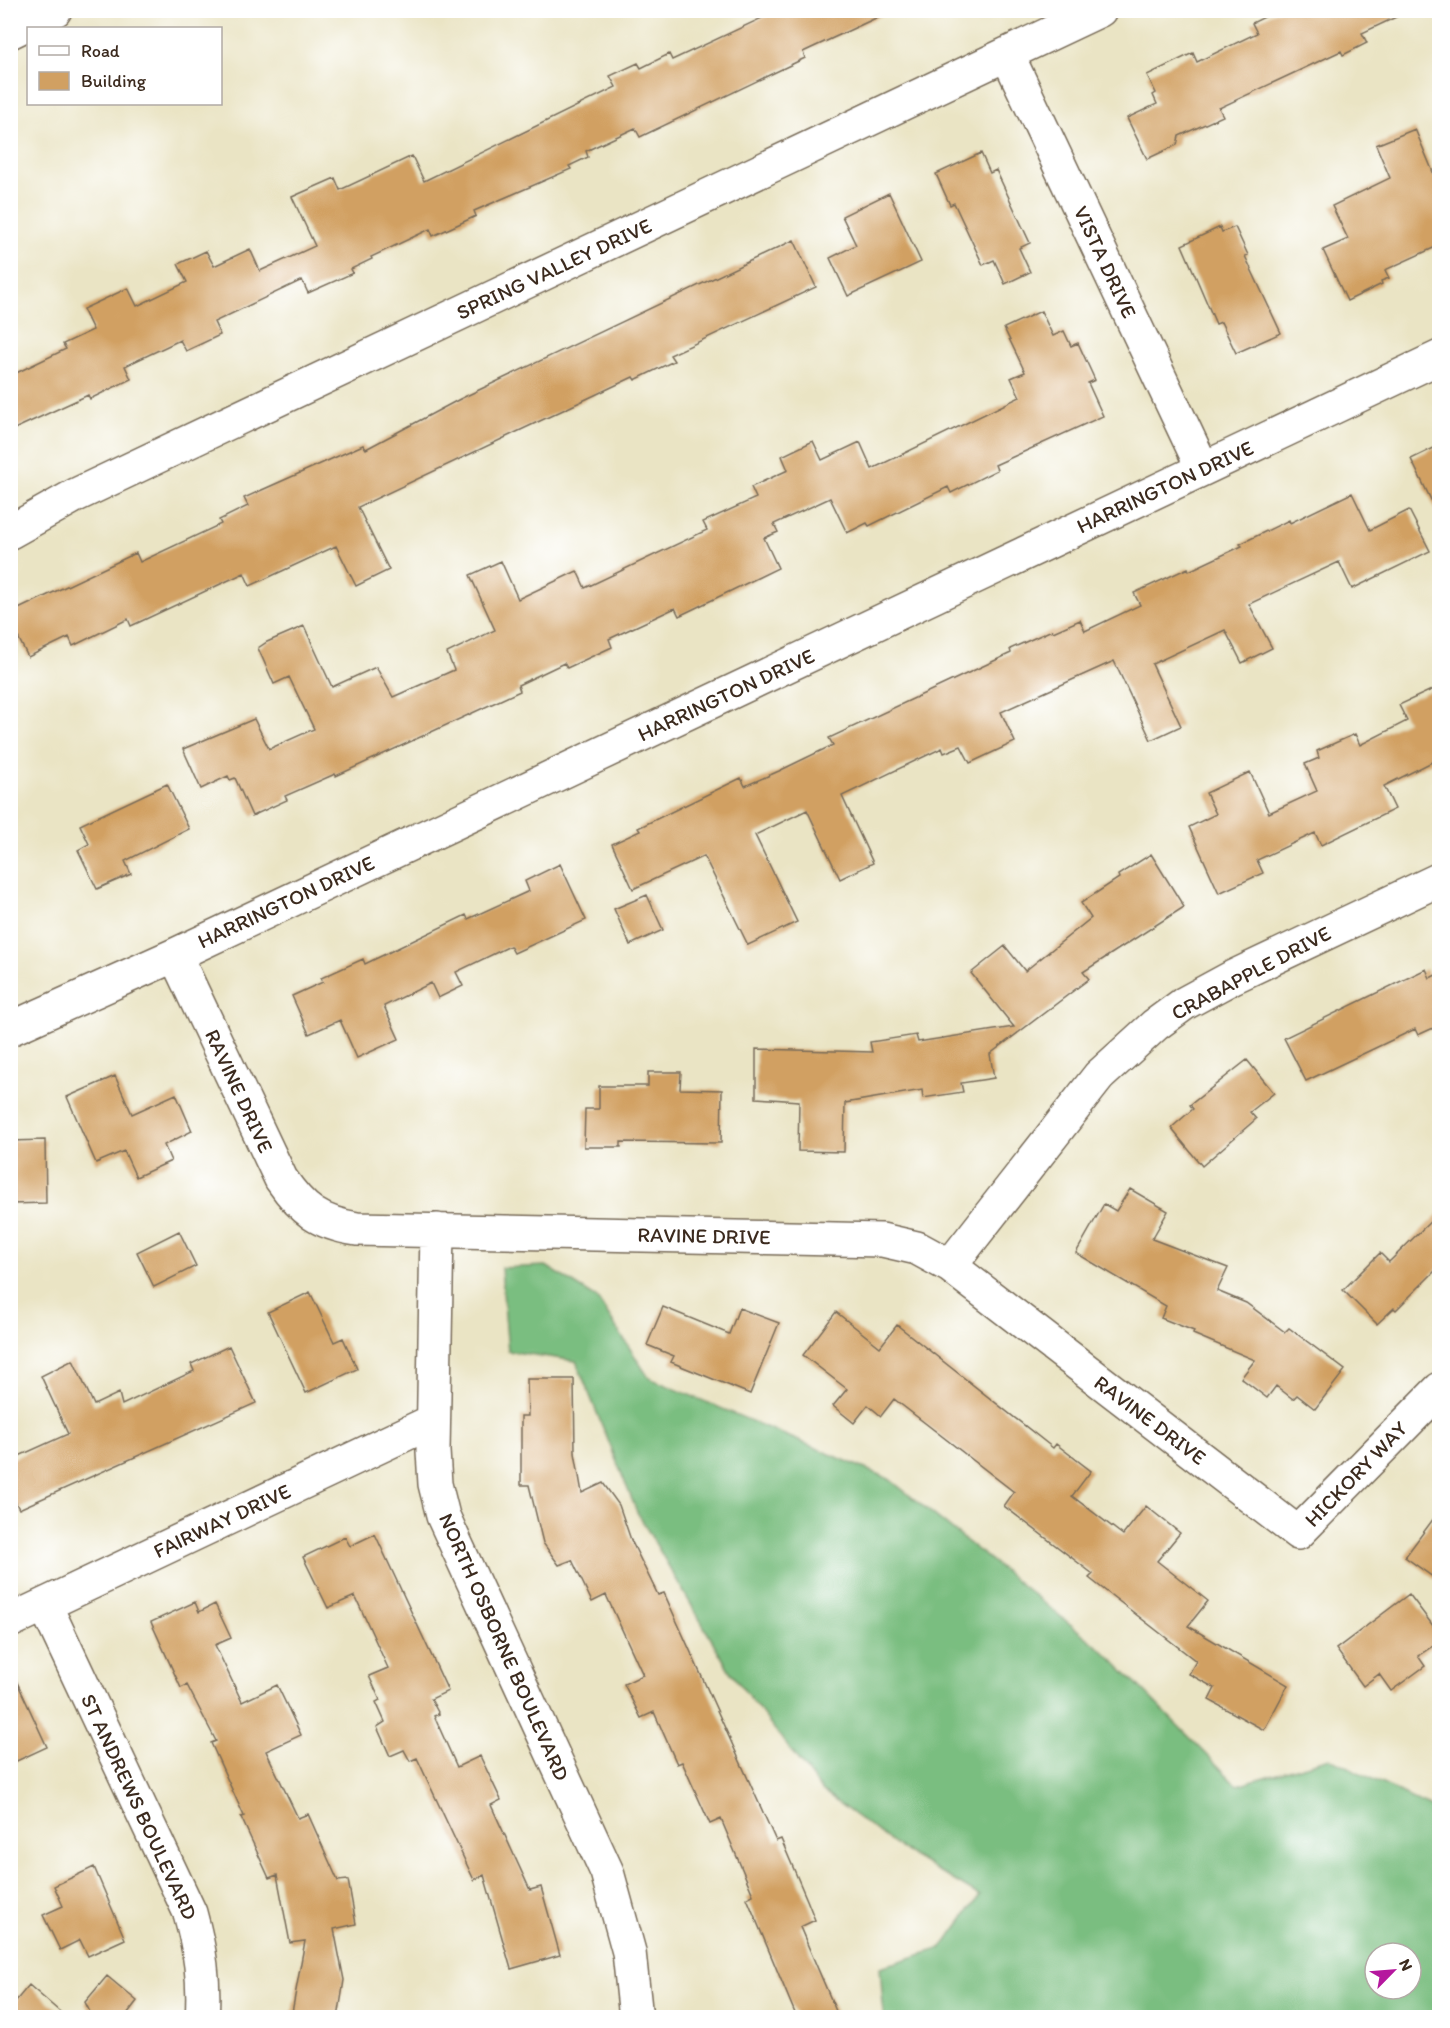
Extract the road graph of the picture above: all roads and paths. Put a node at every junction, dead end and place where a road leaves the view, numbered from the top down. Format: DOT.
graph roads {
  1 [pos="55,10"];
  2 [pos="1100,10"];
  3 [pos="10,32"];
  4 [pos="1007,54"];
  5 [pos="1440,357"];
  6 [pos="1203,469"];
  7 [pos="10,532"];
  8 [pos="1440,879"];
  9 [pos="175,955"];
  10 [pos="10,1029"];
  11 [pos="437,1230"];
  12 [pos="950,1266"];
  13 [pos="1440,1389"];
  14 [pos="433,1421"];
  15 [pos="1298,1533"];
  16 [pos="45,1605"];
  17 [pos="10,1621"];
  18 [pos="202,2018"];
  19 [pos="636,2018"];
  1 -- 3 [label="street"];
  2 -- 4 [label="street, SPRING VALLEY DRIVE"];
  4 -- 6 [label="street, VISTA DRIVE"];
  4 -- 7 [label="street, SPRING VALLEY DRIVE"];
  5 -- 6 [label="street, HARRINGTON DRIVE"];
  6 -- 9 [label="street, HARRINGTON DRIVE"];
  8 -- 12 [label="street, CRABAPPLE DRIVE"];
  9 -- 10 [label="street, HARRINGTON DRIVE"];
  9 -- 11 [label="street, RAVINE DRIVE"];
  11 -- 12 [label="street, RAVINE DRIVE"];
  11 -- 14 [label="street, NORTH OSBORNE BOULEVARD"];
  12 -- 15 [label="street, RAVINE DRIVE"];
  13 -- 15 [label="street, HICKORY WAY"];
  14 -- 16 [label="street, FAIRWAY DRIVE"];
  14 -- 19 [label="street, NORTH OSBORNE BOULEVARD"];
  16 -- 17 [label="street, FAIRWAY DRIVE"];
  16 -- 18 [label="street, ST ANDREWS BOULEVARD"];
}
